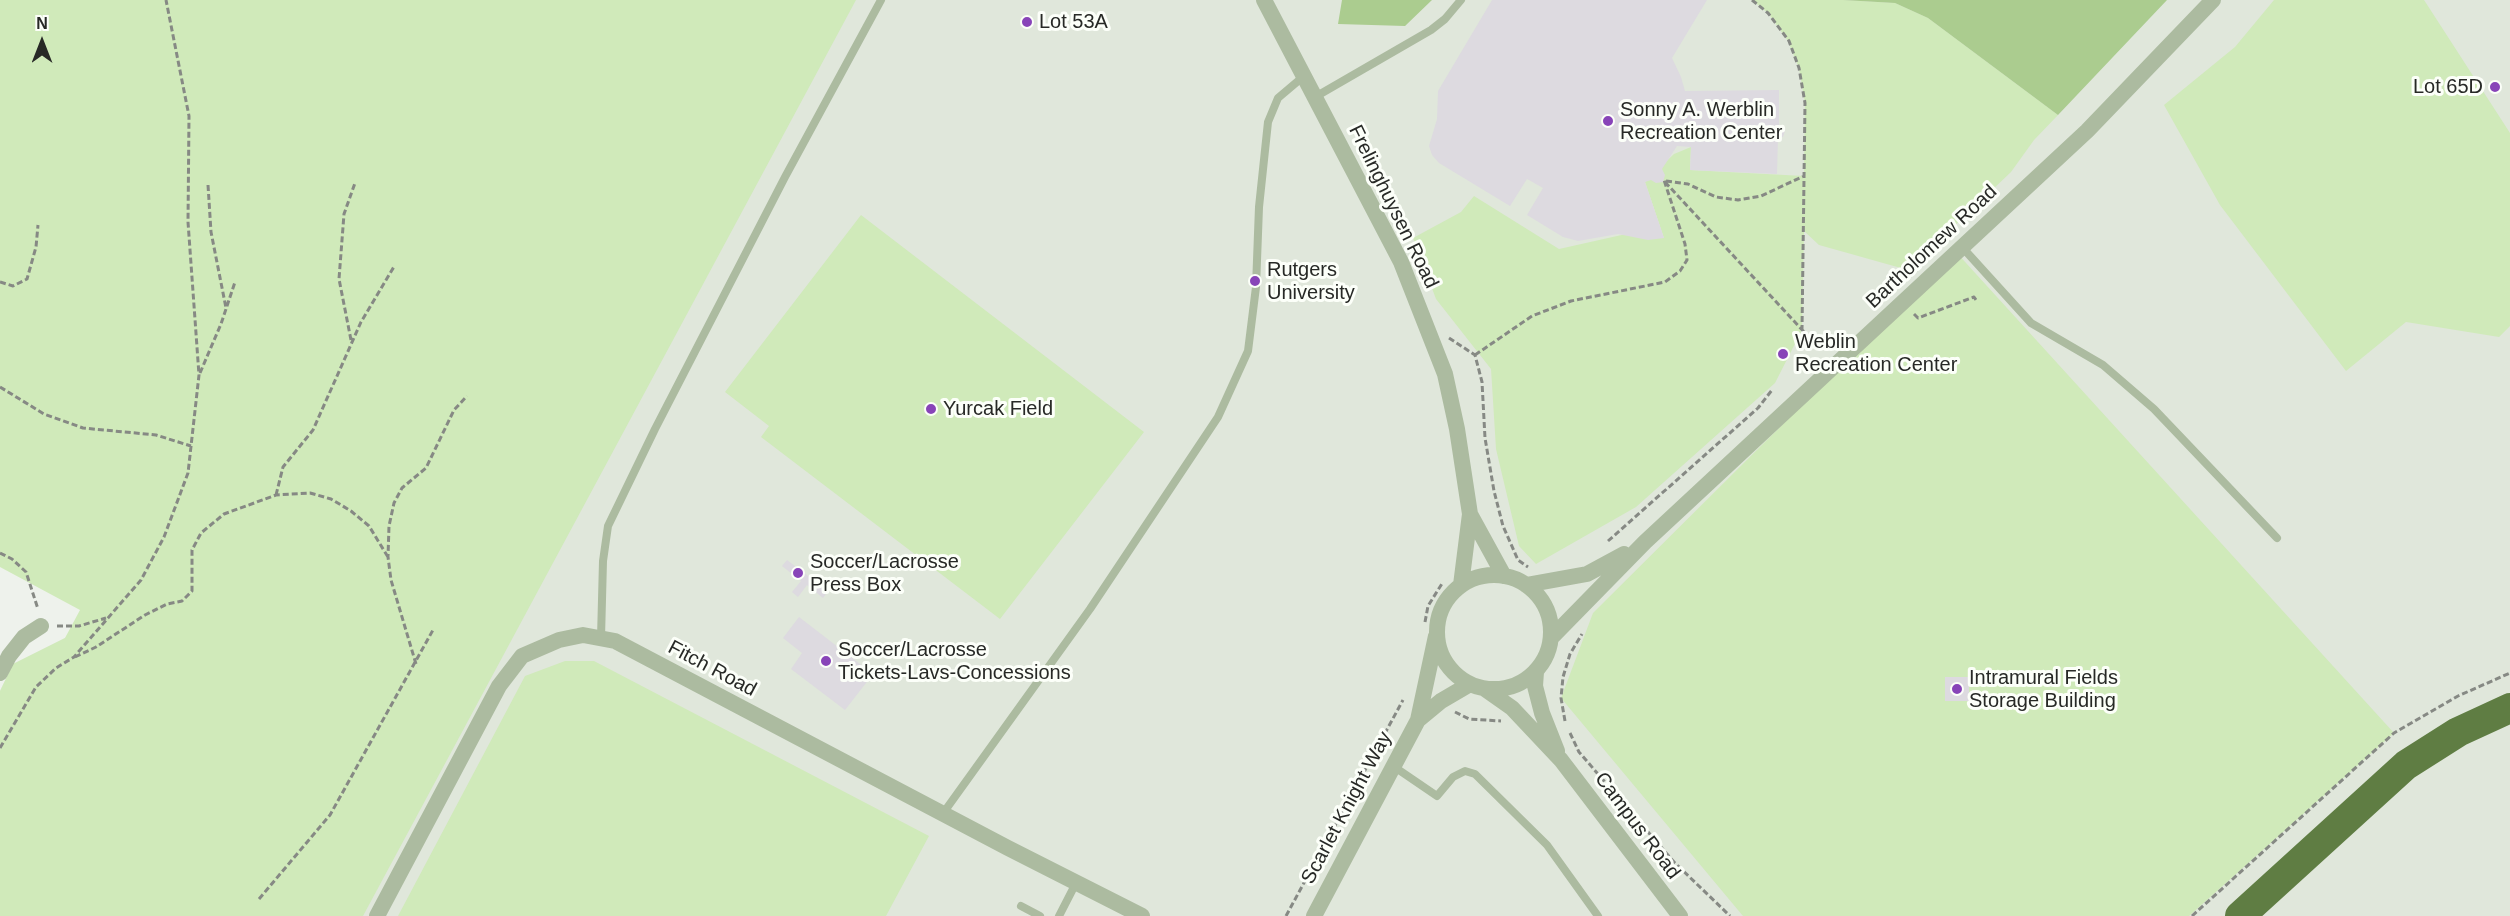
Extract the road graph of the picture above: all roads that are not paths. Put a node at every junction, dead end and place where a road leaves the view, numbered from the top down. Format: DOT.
graph roads {
  1 [pos="881,0"];
  2 [pos="1264,0"];
  3 [pos="1461,0"];
  4 [pos="2214,0"];
  5 [pos="1304,76"];
  6 [pos="1315,97"];
  7 [pos="1962,247"];
  8 [pos="1470,514"];
  9 [pos="2277,537"];
  10 [pos="1645,542"];
  11 [pos="1504,576"];
  12 [pos="1461,585"];
  13 [pos="1526,585"];
  14 [pos="41,626"];
  15 [pos="1430,629"];
  16 [pos="601,638"];
  17 [pos="1552,638"];
  18 [pos="1536,672"];
  19 [pos="0,673"];
  20 [pos="1478,687"];
  21 [pos="2510,708"];
  22 [pos="1418,720"];
  23 [pos="2510,727"];
  24 [pos="2434,746"];
  25 [pos="1561,760"];
  26 [pos="1394,766"];
  27 [pos="944,813"];
  28 [pos="1076,883"];
  29 [pos="1021,906"];
  30 [pos="1122,911"];
  31 [pos="1674,914"];
  32 [pos="377,916"];
  33 [pos="1040,916"];
  34 [pos="1059,916"];
  35 [pos="1142,916"];
  36 [pos="1314,916"];
  37 [pos="1598,916"];
  38 [pos="2240,916"];
  1 -- 16 [label="lane"];
  2 -- 5 [label="street, Frelinghuysen Road"];
  3 -- 6 [label="lane"];
  4 -- 7 [label="street, Bartholomew Road"];
  5 -- 6 [label="street, Frelinghuysen Road"];
  5 -- 27 [label="lane"];
  6 -- 8 [label="street, Frelinghuysen Road"];
  7 -- 9 [label="lane"];
  7 -- 10 [label="street, Bartholomew Road"];
  8 -- 11 [label="street, Frelinghuysen Road"];
  8 -- 12 [label="street, Frelinghuysen Road"];
  10 -- 13 [label="street, Bartholomew Road"];
  10 -- 17 [label="street, Bartholomew Road"];
  11 -- 12 [label="street"];
  11 -- 13 [label="street"];
  12 -- 15 [label="street"];
  13 -- 17 [label="street"];
  14 -- 19 [label="street"];
  15 -- 20 [label="street"];
  15 -- 22 [label="street"];
  16 -- 27 [label="street, Fitch Road"];
  16 -- 32 [label="street, Fitch Road"];
  17 -- 18 [label="street"];
  18 -- 20 [label="street"];
  18 -- 25 [label="street, Campus Road"];
  20 -- 22 [label="street"];
  20 -- 25 [label="street, Campus Road"];
  21 -- 24 [label="highway"];
  22 -- 26 [label="street, Scarlet Knight Way"];
  23 -- 24 [label="highway"];
  24 -- 38 [label="highway"];
  25 -- 31 [label="street, Campus Road"];
  26 -- 36 [label="street, Scarlet Knight Way"];
  26 -- 37 [label="lane"];
  27 -- 28 [label="street, Fitch Road"];
  28 -- 30 [label="street, Fitch Road"];
  28 -- 34 [label="lane"];
  29 -- 33 [label="lane"];
  30 -- 35 [label="street, Fitch Road"];
}
